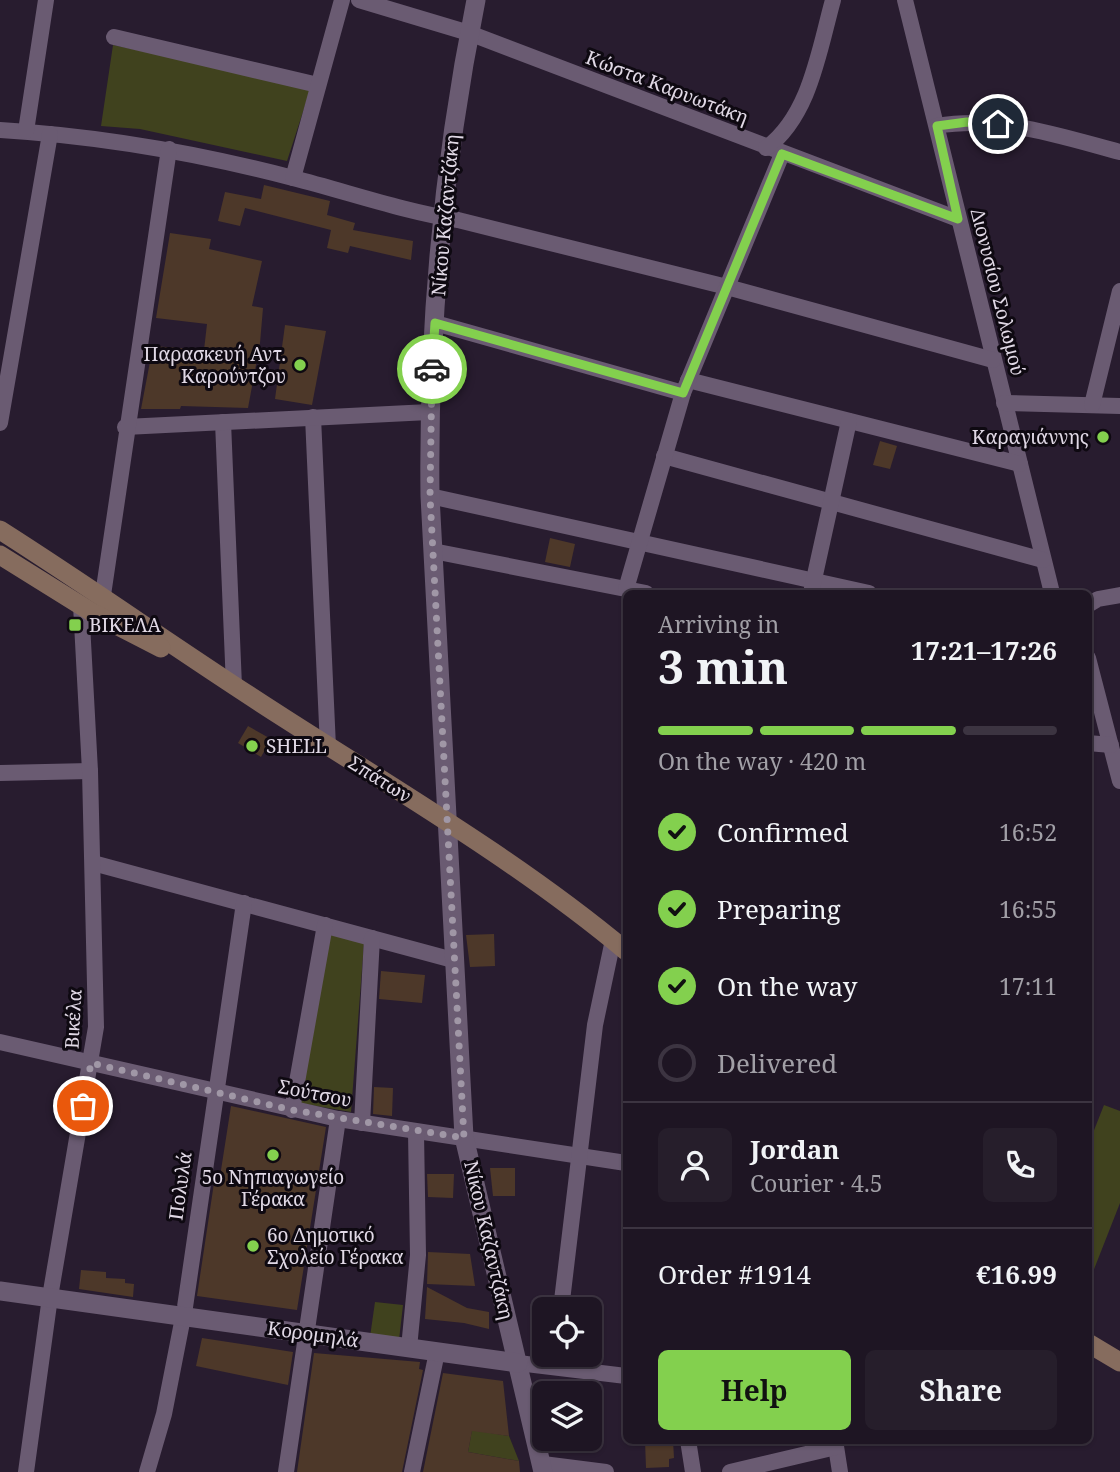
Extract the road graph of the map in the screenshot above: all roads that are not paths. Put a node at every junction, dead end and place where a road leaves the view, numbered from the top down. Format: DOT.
graph roads {
  1 [pos="46,0"];
  2 [pos="342,0"];
  3 [pos="359,0"];
  4 [pos="476,0"];
  5 [pos="833,0"];
  6 [pos="905,0"];
  7 [pos="470,33"];
  8 [pos="114,37"];
  9 [pos="318,85"];
  10 [pos="937,126"];
  11 [pos="0,130"];
  12 [pos="26,131"];
  13 [pos="50,134"];
  14 [pos="766,148"];
  15 [pos="170,149"];
  16 [pos="1120,152"];
  17 [pos="782,154"];
  18 [pos="293,178"];
  19 [pos="443,218"];
  20 [pos="958,219"];
  21 [pos="727,287"];
  22 [pos="1120,291"];
  23 [pos="435,323"];
  24 [pos="993,360"];
  25 [pos="686,387"];
  26 [pos="1004,403"];
  27 [pos="1092,405"];
  28 [pos="1120,406"];
  29 [pos="429,412"];
  30 [pos="313,417"];
  31 [pos="849,421"];
  32 [pos="223,422"];
  33 [pos="0,423"];
  34 [pos="125,427"];
  35 [pos="664,456"];
  36 [pos="1020,464"];
  37 [pos="430,496"];
  38 [pos="831,503"];
  39 [pos="0,530"];
  40 [pos="638,541"];
  41 [pos="433,551"];
  42 [pos="0,555"];
  43 [pos="1043,560"];
  44 [pos="813,587"];
  45 [pos="626,589"];
  46 [pos="631,590"];
  47 [pos="841,590"];
  48 [pos="1051,590"];
  49 [pos="103,595"];
  50 [pos="1120,595"];
  51 [pos="1092,603"];
  52 [pos="80,605"];
  53 [pos="1092,680"];
  54 [pos="234,686"];
  55 [pos="1092,743"];
  56 [pos="1111,745"];
  57 [pos="328,747"];
  58 [pos="90,771"];
  59 [pos="0,773"];
  60 [pos="1120,781"];
  61 [pos="446,821"];
  62 [pos="93,863"];
  63 [pos="244,903"];
  64 [pos="325,925"];
  65 [pos="372,938"];
  66 [pos="620,945"];
  67 [pos="453,960"];
  68 [pos="0,1042"];
  69 [pos="91,1063"];
  70 [pos="214,1093"];
  71 [pos="292,1110"];
  72 [pos="338,1119"];
  73 [pos="362,1124"];
  74 [pos="416,1132"];
  75 [pos="464,1138"];
  76 [pos="578,1156"];
  77 [pos="623,1163"];
  78 [pos="0,1291"];
  79 [pos="50,1297"];
  80 [pos="562,1297"];
  81 [pos="183,1316"];
  82 [pos="307,1334"];
  83 [pos="1092,1345"];
  84 [pos="409,1348"];
  85 [pos="437,1352"];
  86 [pos="532,1362"];
  87 [pos="1120,1362"];
  88 [pos="519,1363"];
  89 [pos="583,1367"];
  90 [pos="623,1375"];
  91 [pos="689,1444"];
  92 [pos="831,1444"];
  93 [pos="835,1444"];
  94 [pos="543,1468"];
  95 [pos="26,1472"];
  96 [pos="147,1472"];
  97 [pos="286,1472"];
  98 [pos="412,1472"];
  99 [pos="606,1472"];
  100 [pos="693,1472"];
  101 [pos="730,1472"];
  102 [pos="840,1472"];
  1 -- 12 [label="street"];
  2 -- 9 [label="street"];
  3 -- 7 [label="street, Κώστα Καρυωτάκη"];
  4 -- 7 [label="street, Νίκου Καζαντζάκη"];
  5 -- 14 [label="street"];
  6 -- 10 [label="street, Διονυσίου Σολωμού"];
  7 -- 14 [label="street, Κώστα Καρυωτάκη"];
  7 -- 19 [label="street, Νίκου Καζαντζάκη"];
  8 -- 9 [label="street"];
  9 -- 18 [label="street"];
  10 -- 16 [label="street"];
  10 -- 20 [label="street, Διονυσίου Σολωμού"];
  11 -- 12 [label="street"];
  12 -- 13 [label="street"];
  13 -- 15 [label="street"];
  13 -- 33 [label="street"];
  14 -- 17 [label="street, Κώστα Καρυωτάκη"];
  15 -- 18 [label="street"];
  15 -- 34 [label="street"];
  17 -- 20 [label="street, Κώστα Καρυωτάκη"];
  17 -- 21 [label="street"];
  18 -- 19 [label="street"];
  19 -- 21 [label="street"];
  19 -- 23 [label="street, Νίκου Καζαντζάκη"];
  20 -- 24 [label="street, Διονυσίου Σολωμού"];
  21 -- 24 [label="street"];
  21 -- 25 [label="street"];
  22 -- 27 [label="street"];
  23 -- 25 [label="street"];
  23 -- 29 [label="street, Νίκου Καζαντζάκη"];
  24 -- 26 [label="street, Διονυσίου Σολωμού"];
  25 -- 31 [label="street"];
  25 -- 35 [label="street"];
  26 -- 27 [label="street"];
  26 -- 36 [label="street, Διονυσίου Σολωμού"];
  27 -- 28 [label="street"];
  29 -- 30 [label="street"];
  29 -- 37 [label="street, Νίκου Καζαντζάκη"];
  30 -- 32 [label="street"];
  30 -- 57 [label="street"];
  31 -- 36 [label="street"];
  31 -- 38 [label="street"];
  32 -- 34 [label="street"];
  32 -- 54 [label="street"];
  34 -- 49 [label="street"];
  35 -- 38 [label="street"];
  35 -- 40 [label="street"];
  36 -- 43 [label="street, Διονυσίου Σολωμού"];
  37 -- 40 [label="street"];
  37 -- 41 [label="street, Νίκου Καζαντζάκη"];
  38 -- 43 [label="street"];
  38 -- 44 [label="street"];
  39 -- 49 [label="main road, Σπάτων"];
  40 -- 44 [label="street"];
  40 -- 45 [label="street"];
  41 -- 45 [label="street"];
  41 -- 61 [label="street, Νίκου Καζαντζάκη"];
  42 -- 52 [label="main road, Σπάτων"];
  43 -- 48 [label="street, Διονυσίου Σολωμού"];
  44 -- 47 [label="street"];
  45 -- 46 [label="street"];
  49 -- 54 [label="main road, Σπάτων"];
  50 -- 51 [label="street"];
  52 -- 54 [label="main road, Σπάτων"];
  52 -- 58 [label="street, Βικέλα"];
  53 -- 56 [label="street"];
  54 -- 57 [label="main road, Σπάτων"];
  55 -- 56 [label="street"];
  56 -- 60 [label="street"];
  57 -- 61 [label="main road, Σπάτων"];
  58 -- 59 [label="street"];
  58 -- 62 [label="street, Βικέλα"];
  61 -- 66 [label="main road, Σπάτων"];
  61 -- 67 [label="street, Νίκου Καζαντζάκη"];
  62 -- 63 [label="street"];
  62 -- 69 [label="street, Βικέλα"];
  63 -- 64 [label="street"];
  63 -- 70 [label="street, Πολυλά"];
  64 -- 65 [label="street"];
  64 -- 71 [label="street"];
  65 -- 67 [label="street"];
  65 -- 73 [label="street"];
  66 -- 76 [label="street"];
  67 -- 75 [label="street, Νίκου Καζαντζάκη"];
  68 -- 69 [label="street, Σούτσου"];
  69 -- 70 [label="street, Σούτσου"];
  69 -- 79 [label="street, Βικέλα"];
  70 -- 71 [label="street, Σούτσου"];
  70 -- 81 [label="street, Πολυλά"];
  71 -- 72 [label="street, Σούτσου"];
  72 -- 73 [label="street, Σούτσου"];
  72 -- 82 [label="street"];
  73 -- 74 [label="street, Σούτσου"];
  74 -- 75 [label="street, Σούτσου"];
  74 -- 84 [label="street"];
  75 -- 76 [label="street, Σούτσου"];
  75 -- 88 [label="street, Νίκου Καζαντζάκη"];
  76 -- 77 [label="street, Σούτσου"];
  76 -- 80 [label="street"];
  78 -- 79 [label="street, Κορομηλά"];
  79 -- 81 [label="street, Κορομηλά"];
  79 -- 95 [label="street, Βικέλα"];
  81 -- 82 [label="street, Κορομηλά"];
  81 -- 96 [label="street, Πολυλά"];
  82 -- 84 [label="street, Κορομηλά"];
  82 -- 97 [label="street"];
  83 -- 87 [label="main road"];
  84 -- 85 [label="street, Κορομηλά"];
  85 -- 88 [label="street, Κορομηλά"];
  85 -- 98 [label="street"];
  86 -- 88 [label="street, Κορομηλά"];
  88 -- 94 [label="street, Νίκου Καζαντζάκη"];
  89 -- 90 [label="street, Κορομηλά"];
  91 -- 100 [label="street"];
  92 -- 101 [label="street"];
  93 -- 102 [label="street"];
  94 -- 99 [label="street"];
}
